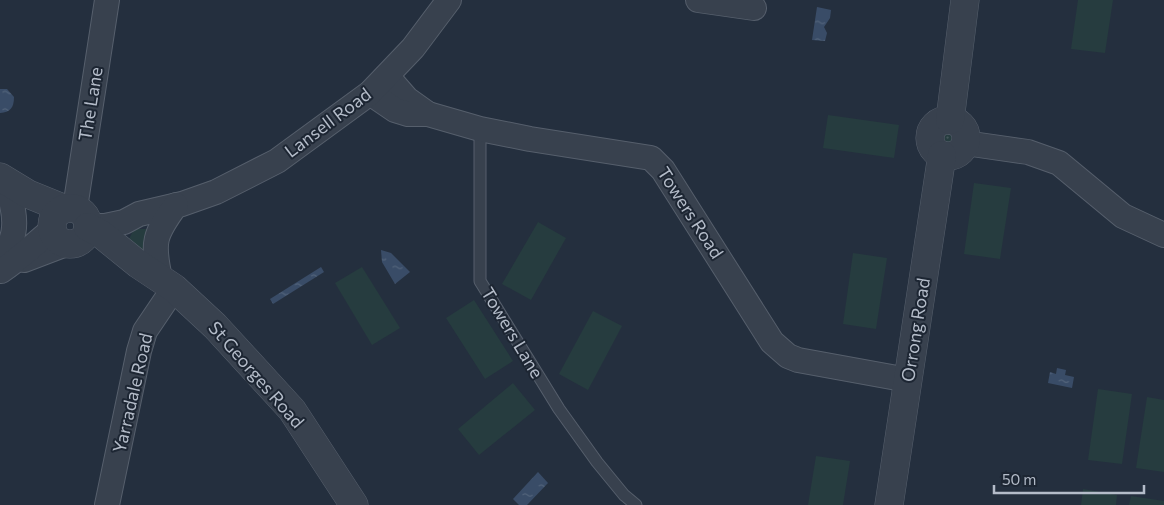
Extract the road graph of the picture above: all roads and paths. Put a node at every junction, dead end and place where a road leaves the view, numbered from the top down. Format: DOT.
graph roads {
  1 [pos="107,0"];
  2 [pos="449,0"];
  3 [pos="698,0"];
  4 [pos="965,0"];
  5 [pos="754,8"];
  6 [pos="388,76"];
  7 [pos="370,93"];
  8 [pos="428,114"];
  9 [pos="480,128"];
  10 [pos="954,149"];
  11 [pos="3,186"];
  12 [pos="176,206"];
  13 [pos="71,226"];
  14 [pos="1164,235"];
  15 [pos="5,267"];
  16 [pos="157,277"];
  17 [pos="908,380"];
  18 [pos="108,505"];
  19 [pos="354,505"];
  20 [pos="636,505"];
  21 [pos="889,505"];
  1 -- 13 [label="street, The Lane"];
  2 -- 6 [label="street, Lansell Road"];
  3 -- 5 [label="street"];
  4 -- 10 [label="street"];
  6 -- 7 [label="street, Lansell Road"];
  6 -- 8 [label="street, Towers Road"];
  7 -- 8 [label="street, Towers Road"];
  7 -- 12 [label="street, Lansell Road"];
  8 -- 9 [label="street, Towers Road"];
  9 -- 17 [label="street, Towers Road"];
  9 -- 20 [label="lane, Towers Lane"];
  10 -- 14 [label="street"];
  10 -- 17 [label="street, Orrong Road"];
  11 -- 13 [label="street, St Georges Road"];
  11 -- 15 [label="street"];
  12 -- 13 [label="street, Lansell Road"];
  12 -- 16 [label="street"];
  13 -- 15 [label="street"];
  13 -- 16 [label="street, St Georges Road"];
  16 -- 18 [label="street, Yarradale Road"];
  16 -- 19 [label="street, St Georges Road"];
  17 -- 21 [label="street, Orrong Road"];
}
